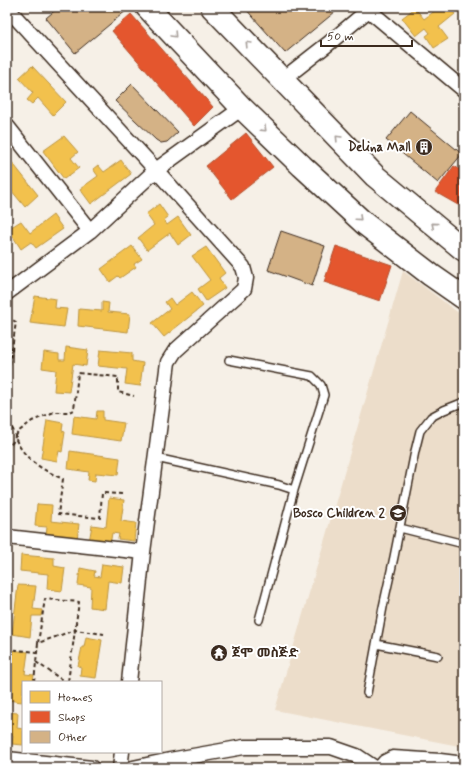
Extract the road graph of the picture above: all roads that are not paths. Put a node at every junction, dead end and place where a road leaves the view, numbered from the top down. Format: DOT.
graph roads {
  1 [pos="147,7"];
  2 [pos="212,7"];
  3 [pos="7,8"];
  4 [pos="368,8"];
  5 [pos="282,80"];
  6 [pos="464,90"];
  7 [pos="242,108"];
  8 [pos="7,126"];
  9 [pos="156,170"];
  10 [pos="90,231"];
  11 [pos="464,250"];
  12 [pos="7,293"];
  13 [pos="464,298"];
  14 [pos="229,360"];
  15 [pos="464,402"];
  16 [pos="156,458"];
  17 [pos="294,490"];
  18 [pos="400,528"];
  19 [pos="7,538"];
  20 [pos="464,544"];
  21 [pos="143,552"];
  22 [pos="260,620"];
  23 [pos="376,644"];
  24 [pos="438,656"];
  25 [pos="129,681"];
  26 [pos="367,693"];
  27 [pos="122,753"];
  28 [pos="7,759"];
  29 [pos="464,764"];
  30 [pos="440,765"];
  31 [pos="92,768"];
  32 [pos="120,768"];
  33 [pos="133,768"];
  34 [pos="375,768"];
  35 [pos="380,768"];
  1 -- 7 [label="main road, one-way"];
  5 -- 2 [label="main road, one-way"];
  3 -- 9 [label="street"];
  4 -- 5 [label="street"];
  4 -- 6 [label="street"];
  11 -- 5 [label="main road, one-way"];
  7 -- 9 [label="street"];
  7 -- 13 [label="main road, one-way"];
  8 -- 10 [label="street"];
  9 -- 10 [label="street"];
  9 -- 16 [label="street"];
  10 -- 12 [label="street"];
  14 -- 17 [label="lane"];
  15 -- 18 [label="lane"];
  16 -- 17 [label="lane"];
  16 -- 21 [label="street"];
  17 -- 22 [label="lane"];
  18 -- 20 [label="lane"];
  18 -- 23 [label="lane"];
  19 -- 21 [label="street"];
  21 -- 25 [label="street"];
  23 -- 24 [label="lane"];
  23 -- 26 [label="lane"];
  27 -- 32 [label="street"];
  28 -- 31 [label="street"];
  29 -- 30 [label="street"];
  30 -- 35 [label="street"];
  33 -- 34 [label="street"];
}
